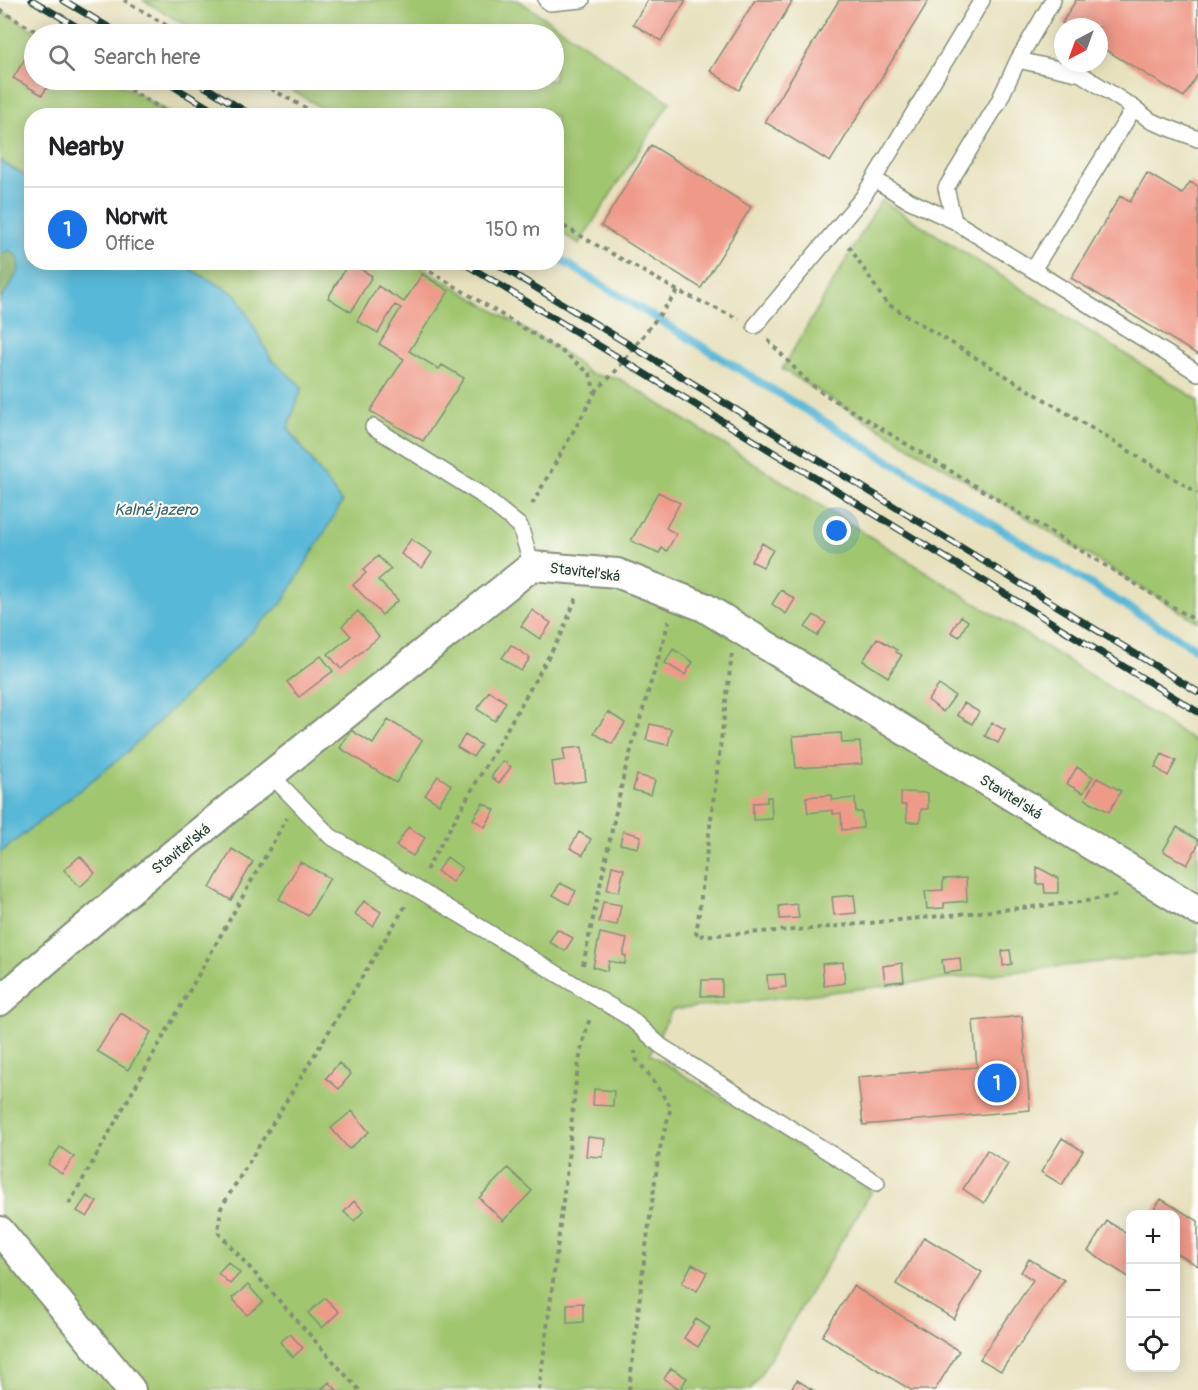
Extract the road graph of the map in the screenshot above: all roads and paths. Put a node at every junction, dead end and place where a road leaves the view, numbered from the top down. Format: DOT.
graph roads {
  1 [pos="124,0"];
  2 [pos="546,0"];
  3 [pos="582,0"];
  4 [pos="982,0"];
  5 [pos="1053,0"];
  6 [pos="0,10"];
  7 [pos="24,24"];
  8 [pos="164,24"];
  9 [pos="1018,60"];
  10 [pos="130,90"];
  11 [pos="273,90"];
  12 [pos="160,108"];
  13 [pos="306,108"];
  14 [pos="1134,108"];
  15 [pos="1198,139"];
  16 [pos="874,179"];
  17 [pos="954,221"];
  18 [pos="564,227"];
  19 [pos="836,228"];
  20 [pos="428,270"];
  21 [pos="1033,270"];
  22 [pos="678,291"];
  23 [pos="755,326"];
  24 [pos="1198,373"];
  25 [pos="595,393"];
  26 [pos="373,427"];
  27 [pos="1198,494"];
  28 [pos="520,526"];
  29 [pos="532,566"];
  30 [pos="587,571"];
  31 [pos="676,597"];
  32 [pos="1198,622"];
  33 [pos="730,674"];
  34 [pos="271,775"];
  35 [pos="296,801"];
  36 [pos="415,888"];
  37 [pos="1081,902"];
  38 [pos="1198,911"];
  39 [pos="400,916"];
  40 [pos="578,986"];
  41 [pos="0,1001"];
  42 [pos="586,1028"];
  43 [pos="636,1059"];
  44 [pos="877,1183"];
  45 [pos="69,1204"];
  46 [pos="0,1230"];
  47 [pos="131,1390"];
  48 [pos="359,1390"];
  49 [pos="539,1390"];
  50 [pos="629,1390"];
  1 -- 8 [label="path"];
  2 -- 3 [label="lane"];
  4 -- 16 [label="lane"];
  5 -- 9 [label="lane"];
  6 -- 7 [label="path"];
  9 -- 14 [label="lane"];
  9 -- 17 [label="lane"];
  10 -- 12 [label="path"];
  11 -- 13 [label="path"];
  14 -- 15 [label="lane"];
  14 -- 21 [label="lane"];
  16 -- 17 [label="lane"];
  16 -- 19 [label="lane"];
  17 -- 21 [label="lane"];
  18 -- 22 [label="path"];
  19 -- 23 [label="lane"];
  19 -- 27 [label="path"];
  20 -- 25 [label="path"];
  21 -- 24 [label="lane"];
  22 -- 23 [label="path"];
  22 -- 25 [label="path"];
  23 -- 32 [label="path"];
  25 -- 28 [label="path"];
  26 -- 28 [label="lane"];
  28 -- 29 [label="lane"];
  29 -- 30 [label="street, Staviteľská"];
  29 -- 34 [label="street, Staviteľská"];
  30 -- 31 [label="street, Staviteľská"];
  30 -- 36 [label="path"];
  31 -- 38 [label="street, Staviteľská"];
  31 -- 40 [label="path"];
  33 -- 37 [label="path"];
  34 -- 35 [label="lane"];
  34 -- 41 [label="street, Staviteľská"];
  35 -- 36 [label="lane"];
  35 -- 45 [label="path"];
  36 -- 40 [label="lane"];
  39 -- 48 [label="path"];
  40 -- 44 [label="lane"];
  42 -- 49 [label="path"];
  43 -- 50 [label="path"];
  46 -- 47 [label="street"];
}
